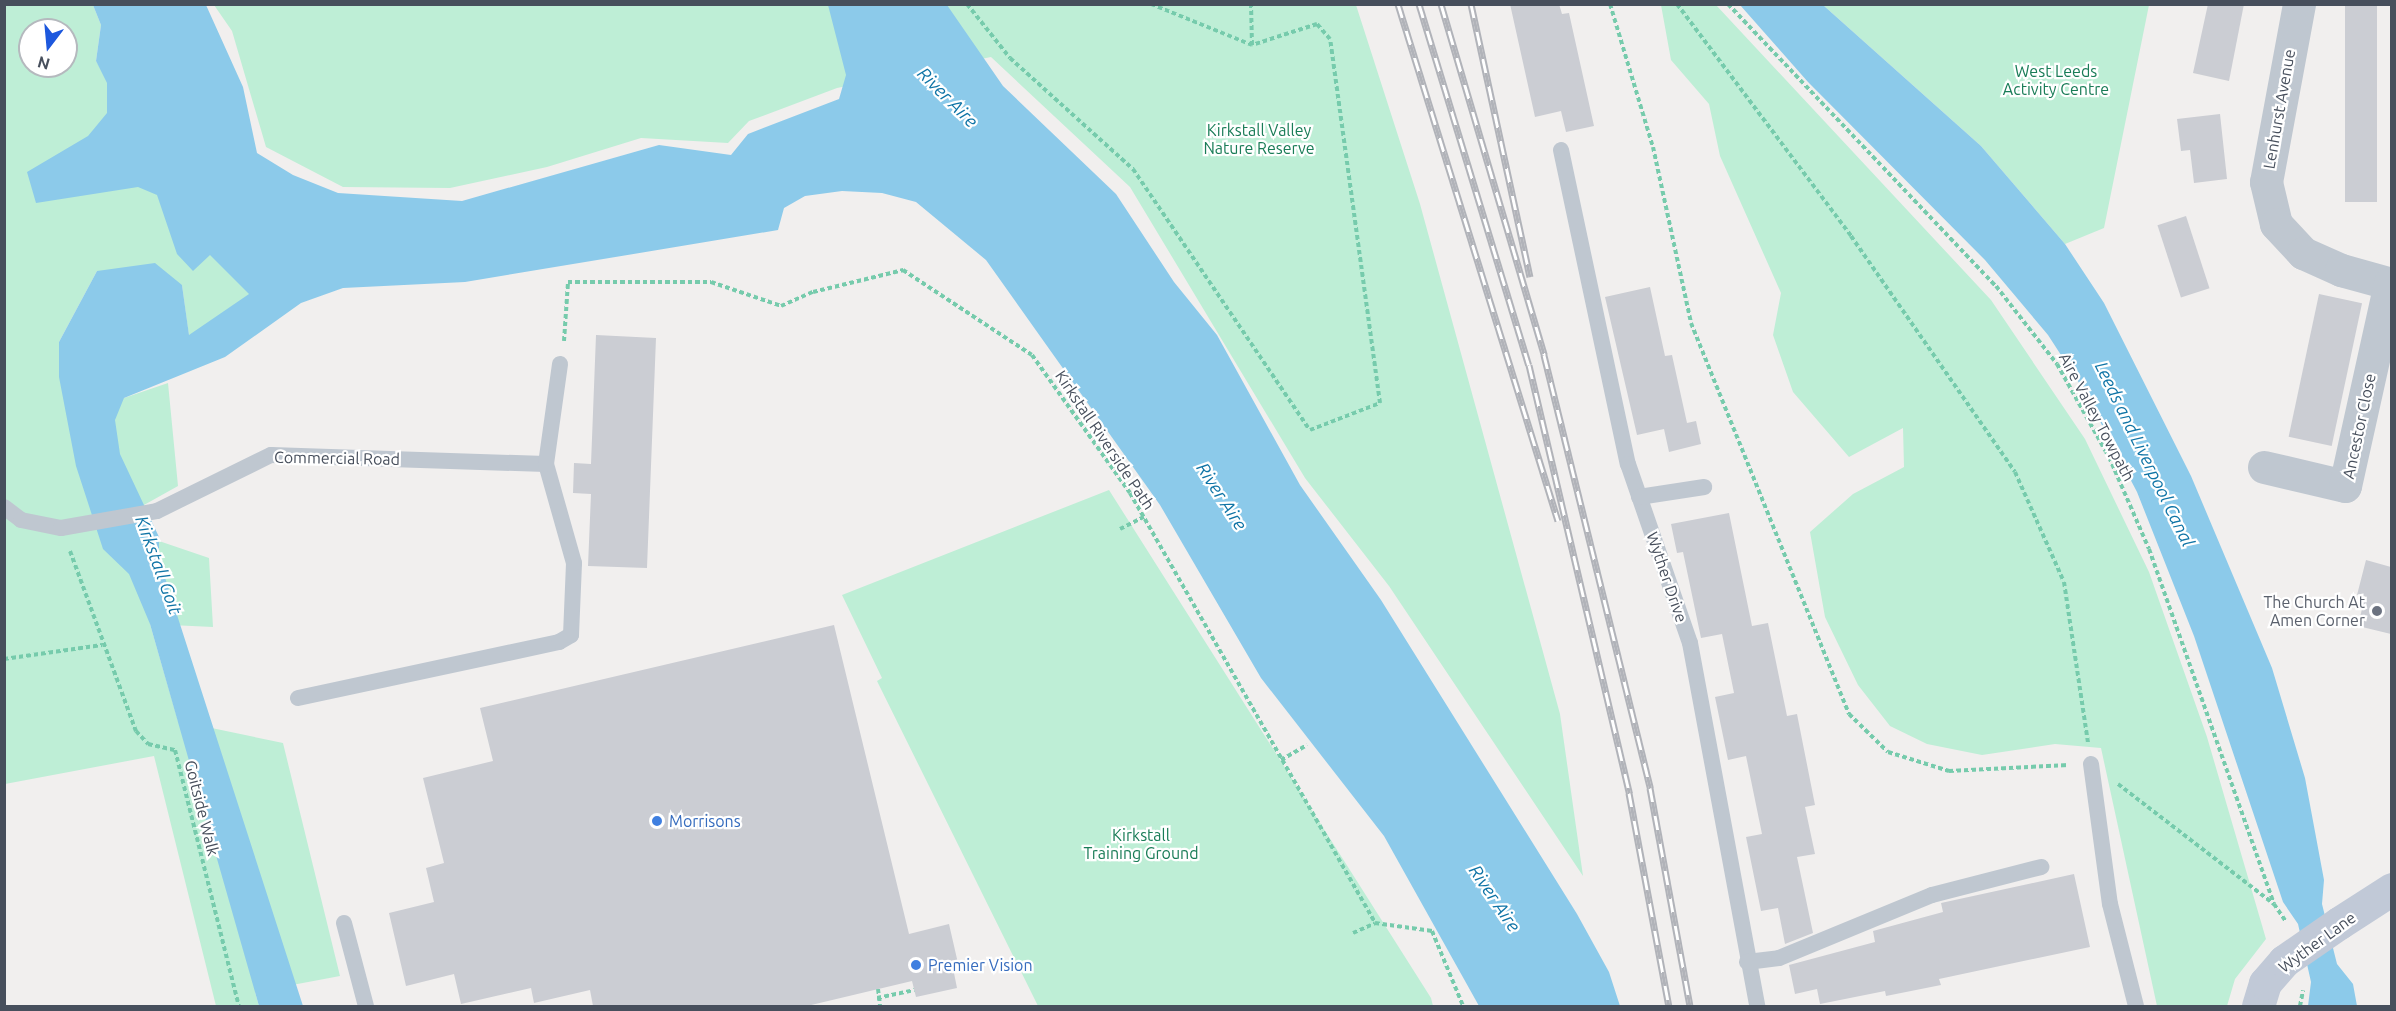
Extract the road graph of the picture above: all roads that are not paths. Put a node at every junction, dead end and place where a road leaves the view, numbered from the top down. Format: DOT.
graph roads {
  1 [pos="2299,4"];
  2 [pos="1561,150"];
  3 [pos="2390,283"];
  4 [pos="560,364"];
  5 [pos="546,464"];
  6 [pos="2264,467"];
  7 [pos="1704,487"];
  8 [pos="1639,497"];
  9 [pos="4,507"];
  10 [pos="298,698"];
  11 [pos="2091,764"];
  12 [pos="2041,867"];
  13 [pos="2391,889"];
  14 [pos="344,923"];
  15 [pos="1747,962"];
  16 [pos="366,1006"];
  17 [pos="1757,1006"];
  18 [pos="2136,1006"];
  19 [pos="2258,1006"];
  1 -- 3 [label="street, Lenhurst Avenue"];
  2 -- 8 [label="lane, Wyther Drive"];
  3 -- 6 [label="street, Ancestor Close"];
  4 -- 5 [label="lane"];
  5 -- 9 [label="lane, Commercial Road"];
  5 -- 10 [label="lane"];
  7 -- 8 [label="lane"];
  8 -- 15 [label="lane, Wyther Drive"];
  11 -- 18 [label="lane"];
  12 -- 15 [label="lane"];
  13 -- 19 [label="street, Wyther Lane, bridge"];
  14 -- 16 [label="lane"];
  15 -- 17 [label="lane, Wyther Drive"];
}
